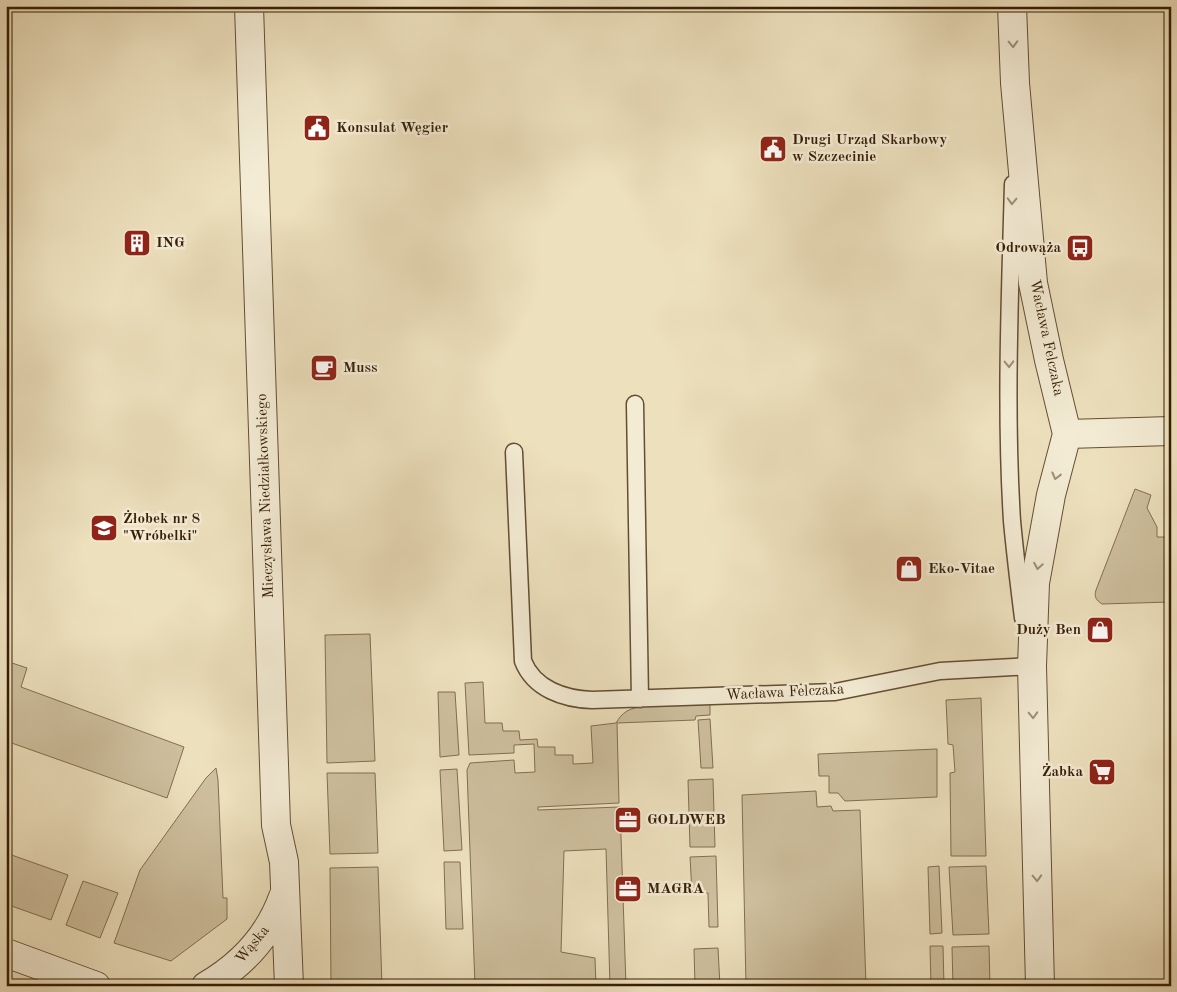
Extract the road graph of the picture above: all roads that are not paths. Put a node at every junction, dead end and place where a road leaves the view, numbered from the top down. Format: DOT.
graph roads {
  1 [pos="249,6"];
  2 [pos="1012,6"];
  3 [pos="1016,83"];
  4 [pos="635,404"];
  5 [pos="1171,431"];
  6 [pos="1067,434"];
  7 [pos="514,452"];
  8 [pos="1032,666"];
  9 [pos="640,699"];
  10 [pos="285,891"];
  11 [pos="6,954"];
  12 [pos="96,986"];
  13 [pos="206,986"];
  14 [pos="289,986"];
  15 [pos="1040,986"];
  1 -- 10 [label="street, Mieczysława Niedziałkowskiego"];
  2 -- 3 [label="street, Wacława Felczaka, one-way"];
  3 -- 6 [label="street, Wacława Felczaka"];
  3 -- 8 [label="lane, one-way"];
  4 -- 9 [label="lane"];
  5 -- 6 [label="street"];
  6 -- 8 [label="street, Wacława Felczaka, one-way"];
  7 -- 9 [label="lane, Wacława Felczaka"];
  8 -- 9 [label="lane, Wacława Felczaka"];
  8 -- 15 [label="street, Wacława Felczaka, one-way"];
  10 -- 13 [label="street, Wąska"];
  10 -- 14 [label="street, Mieczysława Niedziałkowskiego"];
  11 -- 12 [label="street"];
}
